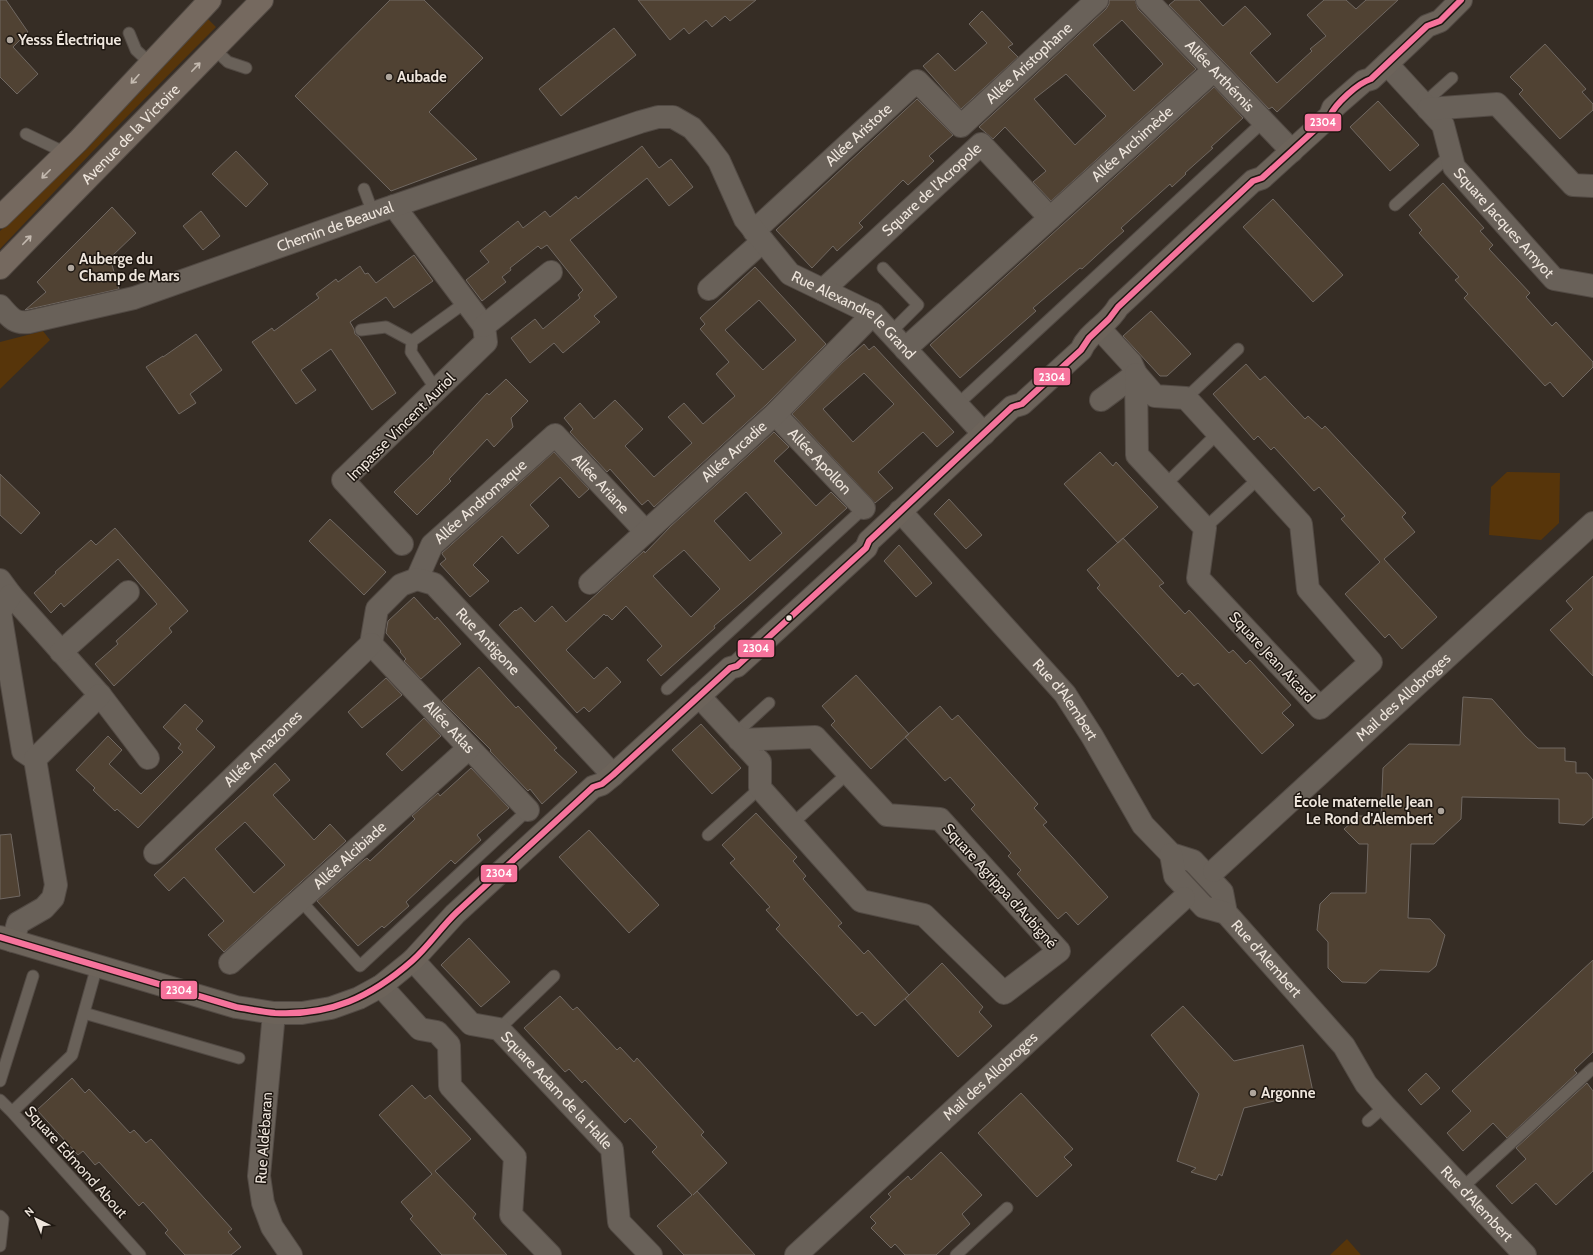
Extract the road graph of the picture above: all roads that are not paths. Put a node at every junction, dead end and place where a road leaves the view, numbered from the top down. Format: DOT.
graph roads {
  1 [pos="210,0"];
  2 [pos="262,0"];
  3 [pos="1097,0"];
  4 [pos="1461,0"];
  5 [pos="1152,2"];
  6 [pos="129,33"];
  7 [pos="214,49"];
  8 [pos="150,63"];
  9 [pos="1387,64"];
  10 [pos="246,68"];
  11 [pos="1214,70"];
  12 [pos="1452,78"];
  13 [pos="1426,107"];
  14 [pos="673,117"];
  15 [pos="1263,122"];
  16 [pos="961,126"];
  17 [pos="26,134"];
  18 [pos="1292,151"];
  19 [pos="66,153"];
  20 [pos="1450,155"];
  21 [pos="1578,187"];
  22 [pos="364,189"];
  23 [pos="1395,205"];
  24 [pos="394,206"];
  25 [pos="373,213"];
  26 [pos="0,217"];
  27 [pos="1050,218"];
  28 [pos="759,236"];
  29 [pos="0,268"];
  30 [pos="883,268"];
  31 [pos="551,272"];
  32 [pos="1593,286"];
  33 [pos="709,289"];
  34 [pos="823,290"];
  35 [pos="466,302"];
  36 [pos="0,306"];
  37 [pos="873,314"];
  38 [pos="484,326"];
  39 [pos="1099,328"];
  40 [pos="361,330"];
  41 [pos="890,333"];
  42 [pos="412,341"];
  43 [pos="905,349"];
  44 [pos="1238,349"];
  45 [pos="1136,374"];
  46 [pos="437,391"];
  47 [pos="1186,398"];
  48 [pos="1101,400"];
  49 [pos="958,404"];
  50 [pos="775,414"];
  51 [pos="1218,433"];
  52 [pos="555,434"];
  53 [pos="984,434"];
  54 [pos="1259,478"];
  55 [pos="1164,485"];
  56 [pos="864,508"];
  57 [pos="900,511"];
  58 [pos="1593,523"];
  59 [pos="1205,528"];
  60 [pos="646,532"];
  61 [pos="402,544"];
  62 [pos="417,578"];
  63 [pos="590,583"];
  64 [pos="5,587"];
  65 [pos="128,592"];
  66 [pos="371,644"];
  67 [pos="61,652"];
  68 [pos="667,689"];
  69 [pos="100,695"];
  70 [pos="699,696"];
  71 [pos="769,703"];
  72 [pos="737,737"];
  73 [pos="469,748"];
  74 [pos="148,758"];
  75 [pos="35,759"];
  76 [pos="848,773"];
  77 [pos="613,775"];
  78 [pos="760,788"];
  79 [pos="528,810"];
  80 [pos="792,824"];
  81 [pos="708,835"];
  82 [pos="155,853"];
  83 [pos="1214,871"];
  84 [pos="1184,898"];
  85 [pos="300,900"];
  86 [pos="6,939"];
  87 [pos="413,960"];
  88 [pos="230,963"];
  89 [pos="97,966"];
  90 [pos="33,976"];
  91 [pos="554,976"];
  92 [pos="381,986"];
  93 [pos="84,1013"];
  94 [pos="274,1013"];
  95 [pos="499,1029"];
  96 [pos="239,1058"];
  97 [pos="1593,1068"];
  98 [pos="0,1081"];
  99 [pos="0,1100"];
  100 [pos="1385,1106"];
  101 [pos="12,1112"];
  102 [pos="1368,1121"];
  103 [pos="1462,1188"];
  104 [pos="1007,1208"];
  105 [pos="0,1216"];
  106 [pos="0,1246"];
  107 [pos="1517,1252"];
  108 [pos="140,1255"];
  109 [pos="291,1255"];
  110 [pos="550,1255"];
  111 [pos="651,1255"];
  112 [pos="796,1255"];
  113 [pos="956,1255"];
  1 -- 8 [label="main road"];
  2 -- 7 [label="main road, Avenue de la Victoire"];
  3 -- 16 [label="street, Allée Aristophane"];
  4 -- 9 [label="street"];
  5 -- 11 [label="street, Allée Arthémis"];
  6 -- 8 [label="lane"];
  7 -- 10 [label="lane"];
  29 -- 7 [label="main road, Avenue de la Victoire, one-way"];
  8 -- 19 [label="main road, one-way"];
  9 -- 13 [label="street, Square Jacques Amyot"];
  9 -- 18 [label="street"];
  11 -- 15 [label="street, Allée Arthémis"];
  11 -- 27 [label="street, Allée Archimède"];
  12 -- 13 [label="lane"];
  13 -- 20 [label="street, Square Jacques Amyot"];
  13 -- 21 [label="street"];
  14 -- 24 [label="street, Chemin de Beauval"];
  14 -- 28 [label="street, Rue Alexandre le Grand"];
  15 -- 18 [label="street, Allée Arthémis"];
  15 -- 49 [label="lane"];
  16 -- 28 [label="street, Allée Aristote"];
  17 -- 19 [label="lane"];
  18 -- 39 [label="street"];
  19 -- 26 [label="main road, one-way"];
  20 -- 23 [label="lane"];
  20 -- 32 [label="street, Square Jacques Amyot"];
  22 -- 25 [label="lane"];
  24 -- 25 [label="street, Chemin de Beauval"];
  24 -- 35 [label="street"];
  25 -- 36 [label="street, Chemin de Beauval"];
  27 -- 34 [label="street, Square de l'Acropole"];
  27 -- 43 [label="street"];
  28 -- 33 [label="street"];
  28 -- 34 [label="street, Rue Alexandre le Grand"];
  30 -- 41 [label="lane"];
  31 -- 38 [label="street"];
  34 -- 37 [label="street, Rue Alexandre le Grand"];
  35 -- 38 [label="street"];
  35 -- 42 [label="lane"];
  37 -- 41 [label="street, Rue Alexandre le Grand"];
  37 -- 50 [label="street, Allée Arcadie"];
  38 -- 46 [label="street, Impasse Vincent Auriol"];
  39 -- 45 [label="street"];
  39 -- 53 [label="street"];
  40 -- 42 [label="lane"];
  41 -- 43 [label="street, Rue Alexandre le Grand"];
  42 -- 46 [label="lane"];
  43 -- 49 [label="street, Rue Alexandre le Grand"];
  44 -- 47 [label="lane"];
  45 -- 47 [label="street"];
  45 -- 48 [label="street"];
  45 -- 55 [label="street"];
  46 -- 61 [label="street, Impasse Vincent Auriol"];
  47 -- 51 [label="street, Square Jean Aicard"];
  49 -- 53 [label="street, Rue Alexandre le Grand"];
  50 -- 56 [label="street, Allée Apollon"];
  50 -- 60 [label="street, Allée Arcadie"];
  51 -- 54 [label="street, Square Jean Aicard"];
  51 -- 55 [label="lane"];
  52 -- 60 [label="street, Allée Ariane"];
  52 -- 62 [label="street, Allée Andromaque"];
  53 -- 57 [label="street"];
  54 -- 59 [label="lane"];
  54 -- 59 [label="street, Square Jean Aicard"];
  55 -- 59 [label="street"];
  56 -- 68 [label="lane"];
  57 -- 70 [label="street"];
  57 -- 100 [label="street, Rue d'Alembert"];
  58 -- 83 [label="street, Mail des Allobroges"];
  60 -- 63 [label="street, Allée Arcadie"];
  62 -- 66 [label="street"];
  62 -- 77 [label="street, Rue Antigone"];
  64 -- 67 [label="street"];
  64 -- 75 [label="street"];
  65 -- 67 [label="street"];
  66 -- 73 [label="street, Allée Atlas"];
  66 -- 82 [label="street, Allée Amazones"];
  67 -- 69 [label="street"];
  69 -- 74 [label="street"];
  69 -- 75 [label="street"];
  70 -- 72 [label="street"];
  70 -- 77 [label="street"];
  71 -- 72 [label="lane"];
  72 -- 76 [label="street, Square Agrippa d'Aubigné"];
  72 -- 78 [label="street"];
  73 -- 79 [label="street, Allée Atlas"];
  73 -- 85 [label="street, Allée Alcibiade"];
  75 -- 86 [label="street"];
  76 -- 80 [label="lane"];
  76 -- 80 [label="street, Square Agrippa d'Aubigné"];
  77 -- 87 [label="street"];
  78 -- 80 [label="street, Square Agrippa d'Aubigné"];
  78 -- 81 [label="lane"];
  79 -- 85 [label="lane"];
  84 -- 112 [label="street, Mail des Allobroges"];
  85 -- 88 [label="street, Allée Alcibiade"];
  86 -- 89 [label="street"];
  87 -- 92 [label="street"];
  87 -- 95 [label="street, Square Adam de la Halle"];
  89 -- 93 [label="lane, Square Edmond About"];
  89 -- 94 [label="street"];
  90 -- 98 [label="lane"];
  91 -- 95 [label="lane"];
  92 -- 94 [label="street"];
  92 -- 110 [label="street"];
  93 -- 96 [label="lane"];
  93 -- 101 [label="lane, Square Edmond About"];
  94 -- 109 [label="street, Rue Aldébaran"];
  95 -- 111 [label="street, Square Adam de la Halle"];
  97 -- 103 [label="lane"];
  99 -- 101 [label="lane"];
  100 -- 102 [label="lane"];
  100 -- 103 [label="street, Rue d'Alembert"];
  101 -- 108 [label="lane, Square Edmond About"];
  103 -- 107 [label="street, Rue d'Alembert"];
  104 -- 113 [label="lane"];
  105 -- 106 [label="lane"];
}
